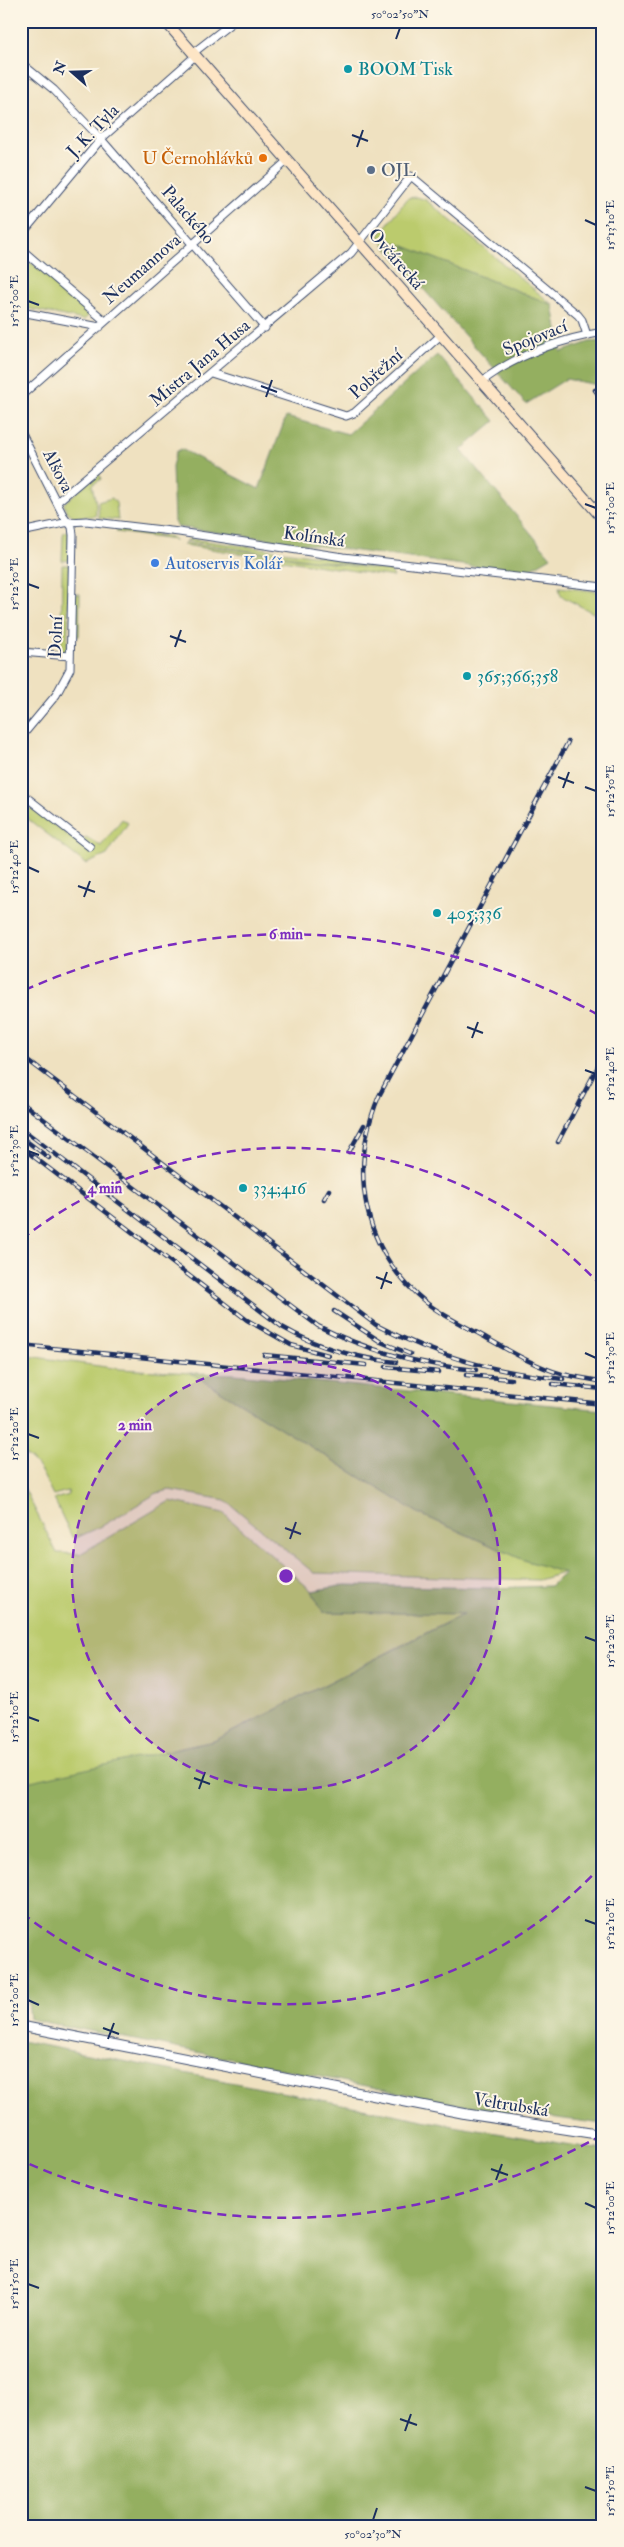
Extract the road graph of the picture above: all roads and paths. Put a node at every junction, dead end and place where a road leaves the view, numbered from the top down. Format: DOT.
graph roads {
  1 [pos="165,21"];
  2 [pos="234,21"];
  3 [pos="194,55"];
  4 [pos="21,63"];
  5 [pos="102,139"];
  6 [pos="287,161"];
  7 [pos="21,235"];
  8 [pos="360,242"];
  9 [pos="193,244"];
  10 [pos="21,249"];
  11 [pos="21,312"];
  12 [pos="103,324"];
  13 [pos="265,328"];
  14 [pos="603,332"];
  15 [pos="441,335"];
  16 [pos="587,335"];
  17 [pos="211,373"];
  18 [pos="482,382"];
  19 [pos="21,396"];
  20 [pos="21,432"];
  21 [pos="57,502"];
  22 [pos="603,519"];
  23 [pos="69,522"];
  24 [pos="21,532"];
  25 [pos="603,587"];
  26 [pos="21,652"];
  27 [pos="70,656"];
  28 [pos="21,737"];
  29 [pos="21,793"];
  30 [pos="90,847"];
  31 [pos="21,2026"];
  32 [pos="603,2135"];
  1 -- 3 [label="main road, Ovčárecká"];
  2 -- 3 [label="street, J. K. Tyla"];
  3 -- 5 [label="street, J. K. Tyla"];
  3 -- 6 [label="main road, Ovčárecká"];
  4 -- 5 [label="street, Palackého"];
  5 -- 7 [label="street, J. K. Tyla"];
  5 -- 9 [label="street, Palackého"];
  6 -- 8 [label="main road, Ovčárecká"];
  6 -- 9 [label="street, Neumannova"];
  8 -- 13 [label="street, Mistra Jana Husa"];
  8 -- 15 [label="main road, Ovčárecká"];
  8 -- 16 [label="street, Mistra Jana Husa"];
  9 -- 12 [label="street, Neumannova"];
  9 -- 13 [label="street, Palackého"];
  10 -- 12 [label="street"];
  11 -- 12 [label="street, Neumannova"];
  12 -- 19 [label="street"];
  13 -- 17 [label="street, Mistra Jana Husa"];
  14 -- 16 [label="street, Spojovací"];
  15 -- 17 [label="street, Pobřežní"];
  15 -- 18 [label="main road, Ovčárecká"];
  16 -- 18 [label="street, Spojovací"];
  17 -- 21 [label="street, Mistra Jana Husa"];
  18 -- 22 [label="main road, Ovčárecká"];
  20 -- 21 [label="street, Alšova"];
  21 -- 23 [label="street, Alšova"];
  23 -- 24 [label="street, Kolínská"];
  23 -- 25 [label="street, Kolínská"];
  23 -- 27 [label="street, Dolní"];
  26 -- 27 [label="street"];
  27 -- 28 [label="street, Dolní"];
  29 -- 30 [label="street"];
  31 -- 32 [label="street, Veltrubská"];
}
